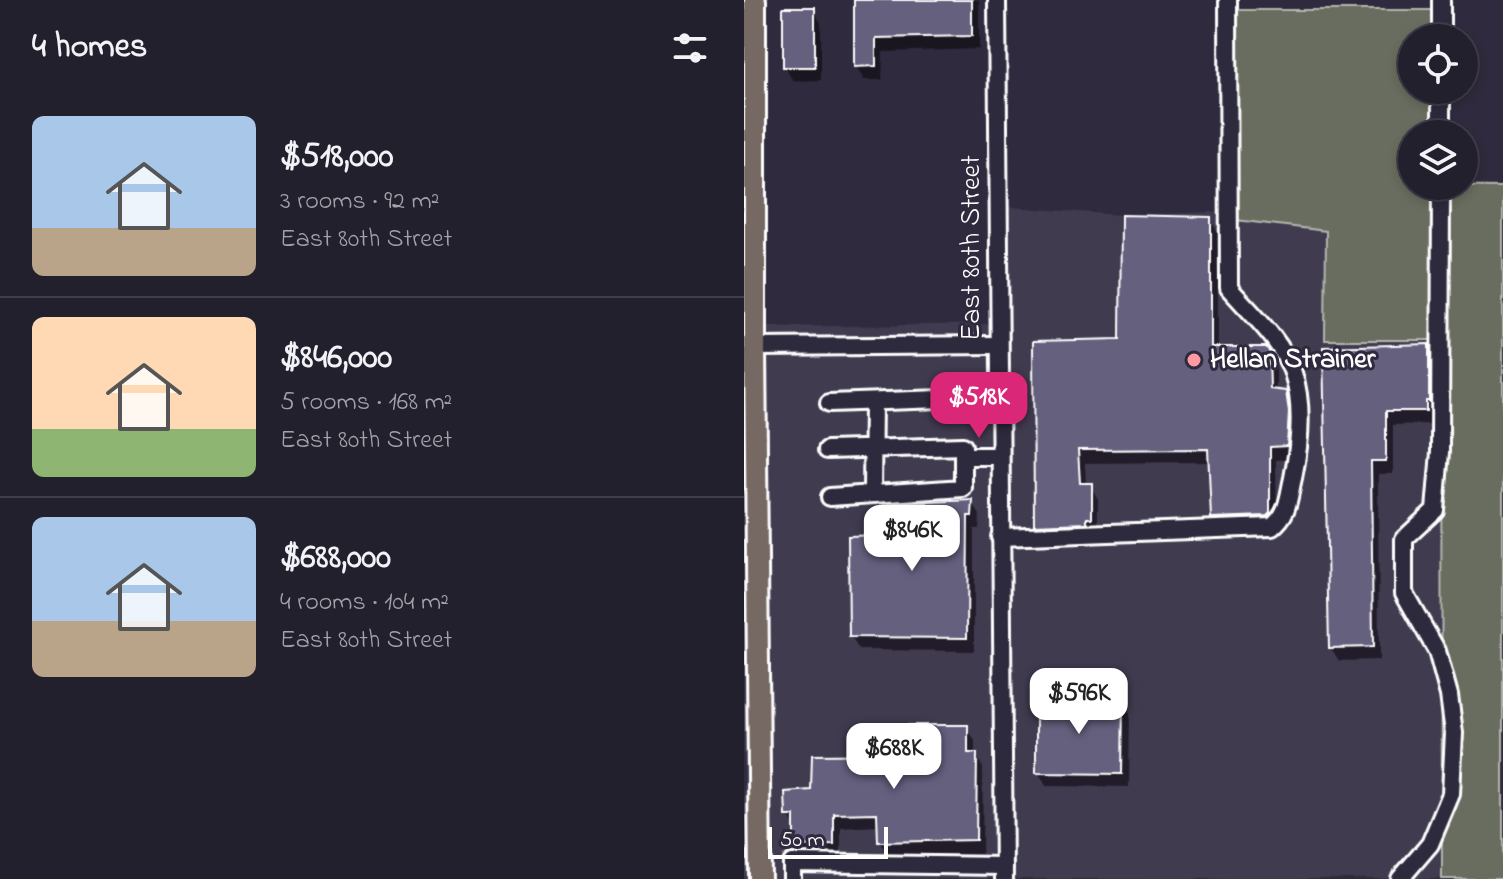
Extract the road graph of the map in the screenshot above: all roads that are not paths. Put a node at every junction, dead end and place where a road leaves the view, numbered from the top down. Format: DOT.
graph roads {
  1 [pos="755,0"];
  2 [pos="997,0"];
  3 [pos="1228,0"];
  4 [pos="1441,0"];
  5 [pos="1441,24"];
  6 [pos="1441,200"];
  7 [pos="998,345"];
  8 [pos="755,347"];
  9 [pos="998,397"];
  10 [pos="873,402"];
  11 [pos="829,403"];
  12 [pos="872,449"];
  13 [pos="827,450"];
  14 [pos="963,456"];
  15 [pos="999,456"];
  16 [pos="874,494"];
  17 [pos="830,497"];
  18 [pos="1000,537"];
  19 [pos="752,769"];
  20 [pos="1004,872"];
  21 [pos="760,879"];
  22 [pos="792,879"];
  23 [pos="1400,879"];
  1 -- 8 [label="main road"];
  2 -- 7 [label="street, East 80th Street"];
  3 -- 18 [label="street"];
  4 -- 5 [label="street"];
  6 -- 23 [label="street"];
  7 -- 8 [label="street"];
  7 -- 9 [label="street, East 80th Street"];
  8 -- 19 [label="main road"];
  9 -- 10 [label="street"];
  9 -- 15 [label="street, East 80th Street"];
  10 -- 11 [label="street"];
  10 -- 12 [label="street"];
  12 -- 13 [label="street"];
  12 -- 14 [label="street"];
  12 -- 16 [label="street"];
  14 -- 15 [label="street"];
  14 -- 16 [label="street"];
  15 -- 18 [label="street, East 80th Street"];
  16 -- 17 [label="street"];
  18 -- 20 [label="street, East 80th Street"];
  19 -- 21 [label="main road"];
  20 -- 22 [label="street"];
}
